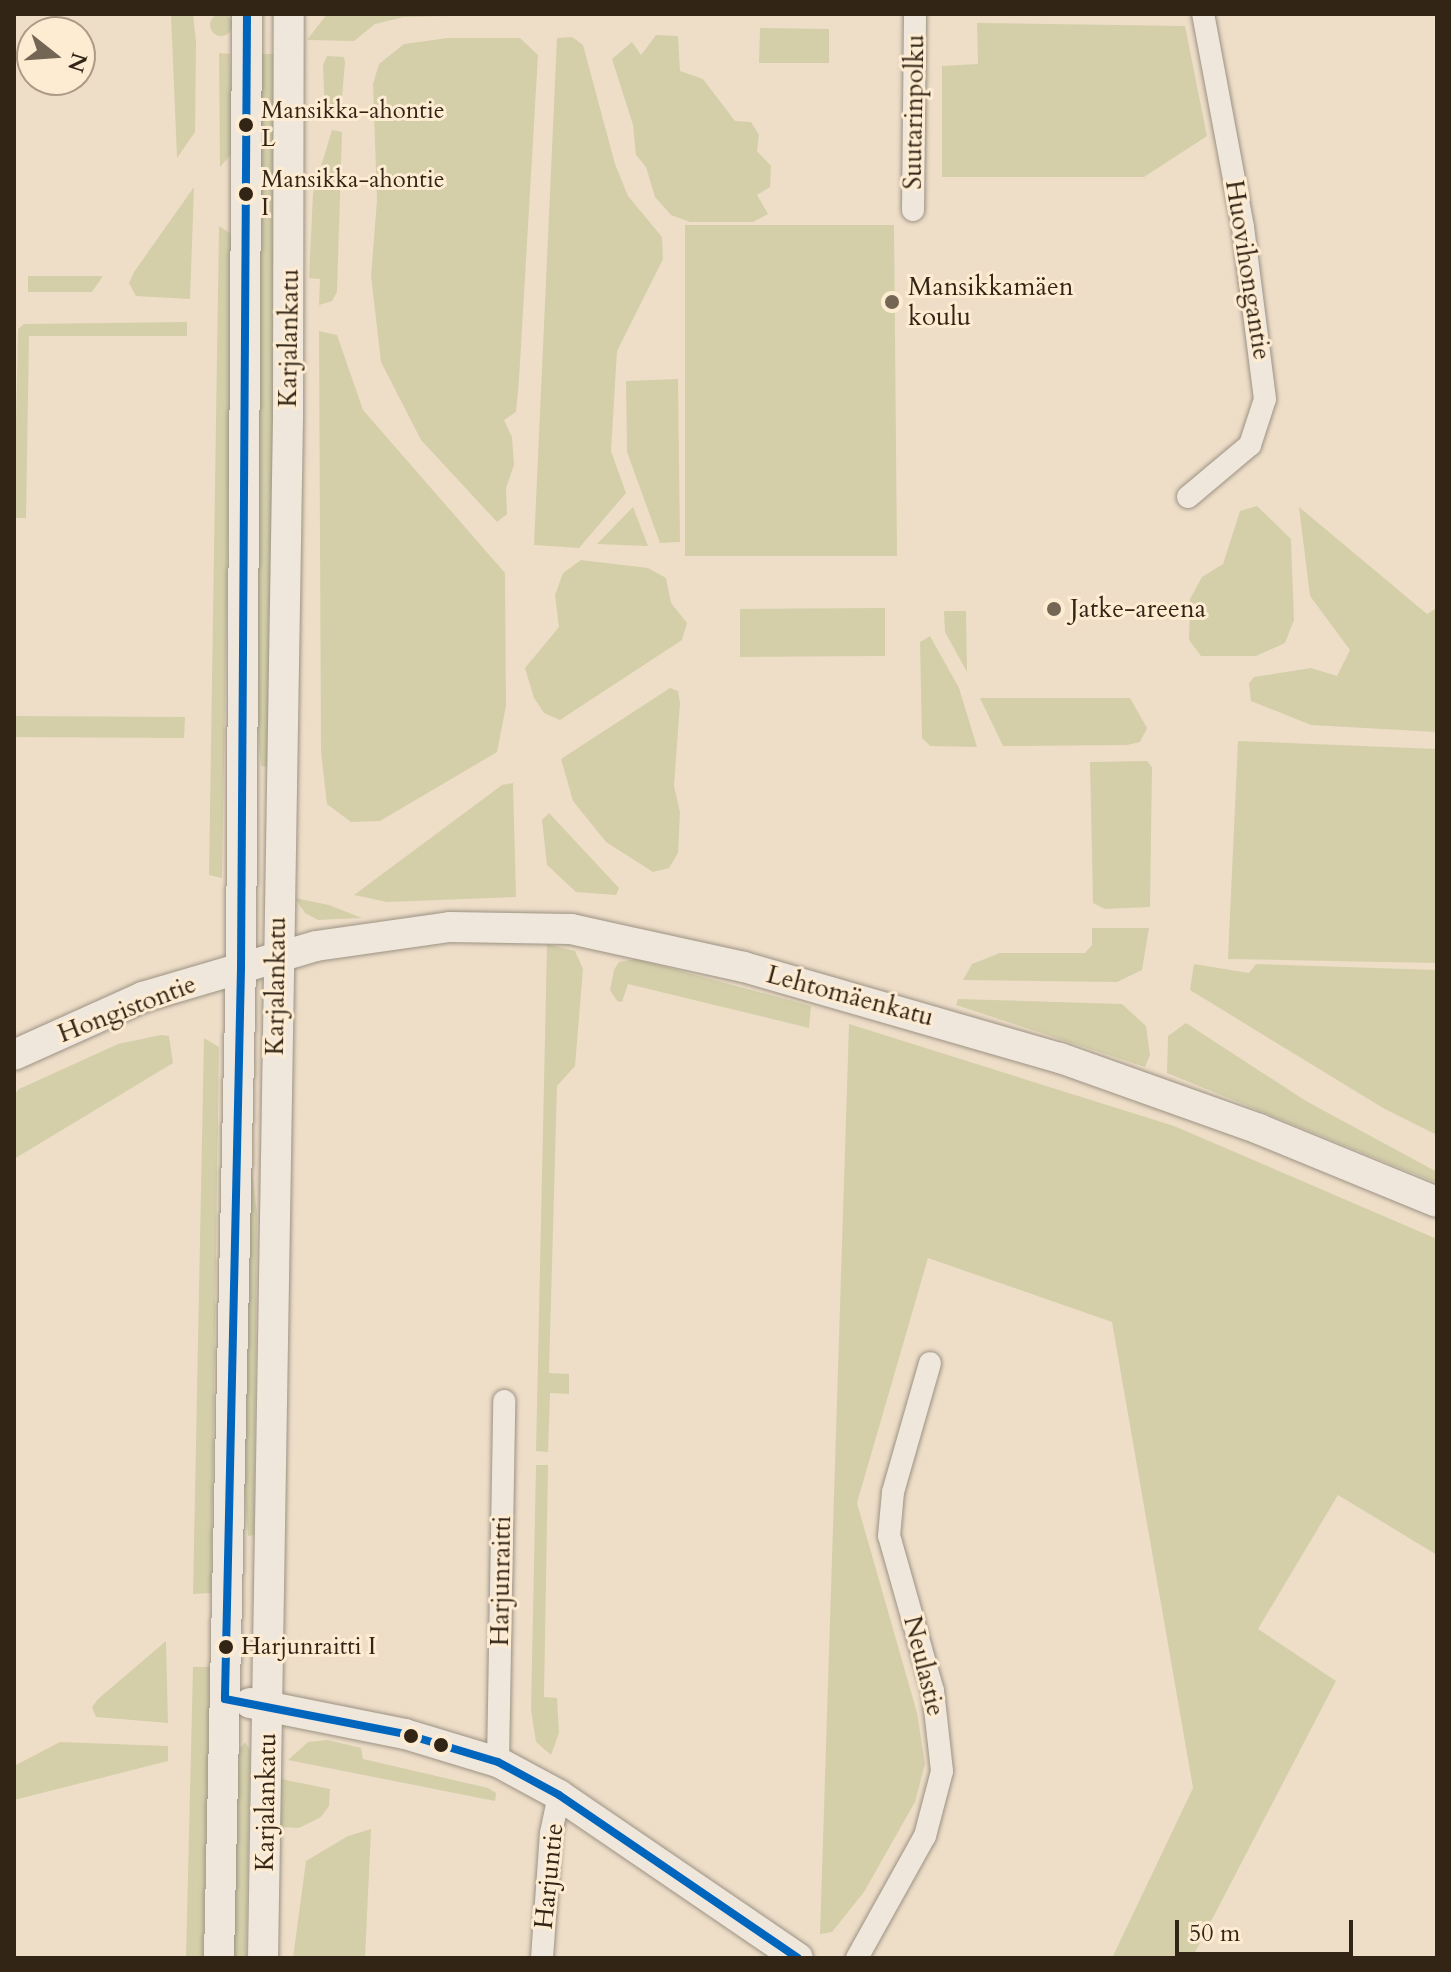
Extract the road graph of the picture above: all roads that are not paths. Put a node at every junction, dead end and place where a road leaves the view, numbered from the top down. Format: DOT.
graph roads {
  1 [pos="247,14"];
  2 [pos="289,14"];
  3 [pos="915,14"];
  4 [pos="1203,14"];
  5 [pos="913,210"];
  6 [pos="1188,497"];
  7 [pos="277,958"];
  8 [pos="241,969"];
  9 [pos="14,1055"];
  10 [pos="1437,1202"];
  11 [pos="930,1363"];
  12 [pos="504,1401"];
  13 [pos="225,1699"];
  14 [pos="268,1707"];
  15 [pos="498,1762"];
  16 [pos="559,1795"];
  17 [pos="219,1958"];
  18 [pos="263,1958"];
  19 [pos="542,1958"];
  20 [pos="798,1958"];
  21 [pos="857,1958"];
  1 -- 8 [label="main road, Karjalankatu"];
  2 -- 7 [label="main road, Karjalankatu"];
  3 -- 5 [label="street, Suutarinpolku"];
  4 -- 6 [label="street, Huovihongantie"];
  7 -- 8 [label="main road, Lehtomäenkatu"];
  7 -- 10 [label="main road, Lehtomäenkatu"];
  7 -- 14 [label="main road, Karjalankatu"];
  8 -- 9 [label="main road, Hongistontie"];
  8 -- 13 [label="main road, Karjalankatu"];
  11 -- 21 [label="street, Neulastie"];
  12 -- 15 [label="street, Harjunraitti"];
  13 -- 14 [label="main road"];
  13 -- 17 [label="main road, Karjalankatu"];
  14 -- 15 [label="main road"];
  14 -- 18 [label="main road, Karjalankatu"];
  15 -- 16 [label="main road"];
  16 -- 19 [label="street, Harjuntie"];
  16 -- 20 [label="main road"];
}
